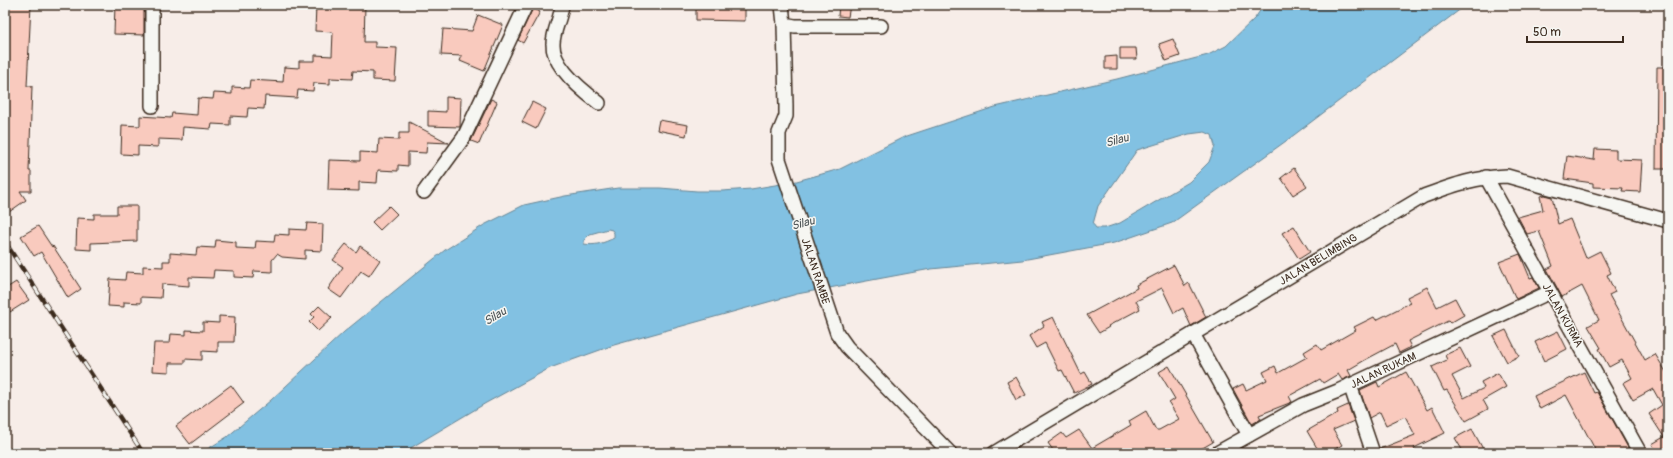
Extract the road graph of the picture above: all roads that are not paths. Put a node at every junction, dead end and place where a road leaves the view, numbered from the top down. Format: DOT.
graph roads {
  1 [pos="152,5"];
  2 [pos="526,5"];
  3 [pos="562,5"];
  4 [pos="782,5"];
  5 [pos="784,24"];
  6 [pos="880,26"];
  7 [pos="599,103"];
  8 [pos="152,106"];
  9 [pos="1486,176"];
  10 [pos="424,192"];
  11 [pos="1668,221"];
  12 [pos="1550,292"];
  13 [pos="1193,334"];
  14 [pos="1350,386"];
  15 [pos="1249,435"];
  16 [pos="950,453"];
  17 [pos="994,453"];
  18 [pos="1217,453"];
  19 [pos="1373,453"];
  20 [pos="1640,453"];
  1 -- 8 [label="street"];
  2 -- 10 [label="street"];
  3 -- 7 [label="street"];
  4 -- 5 [label="street, JALAN RAMBE"];
  5 -- 6 [label="street"];
  5 -- 16 [label="street, JALAN RAMBE"];
  9 -- 11 [label="street, JALAN BELIMBING"];
  9 -- 12 [label="street, JALAN KURMA"];
  9 -- 13 [label="street, JALAN BELIMBING"];
  12 -- 14 [label="street, JALAN RUKAM"];
  12 -- 20 [label="street, JALAN KURMA"];
  13 -- 15 [label="street"];
  13 -- 17 [label="street, JALAN BELIMBING"];
  14 -- 15 [label="street, JALAN RUKAM"];
  14 -- 19 [label="street"];
  15 -- 18 [label="street, JALAN RUKAM"];
}
